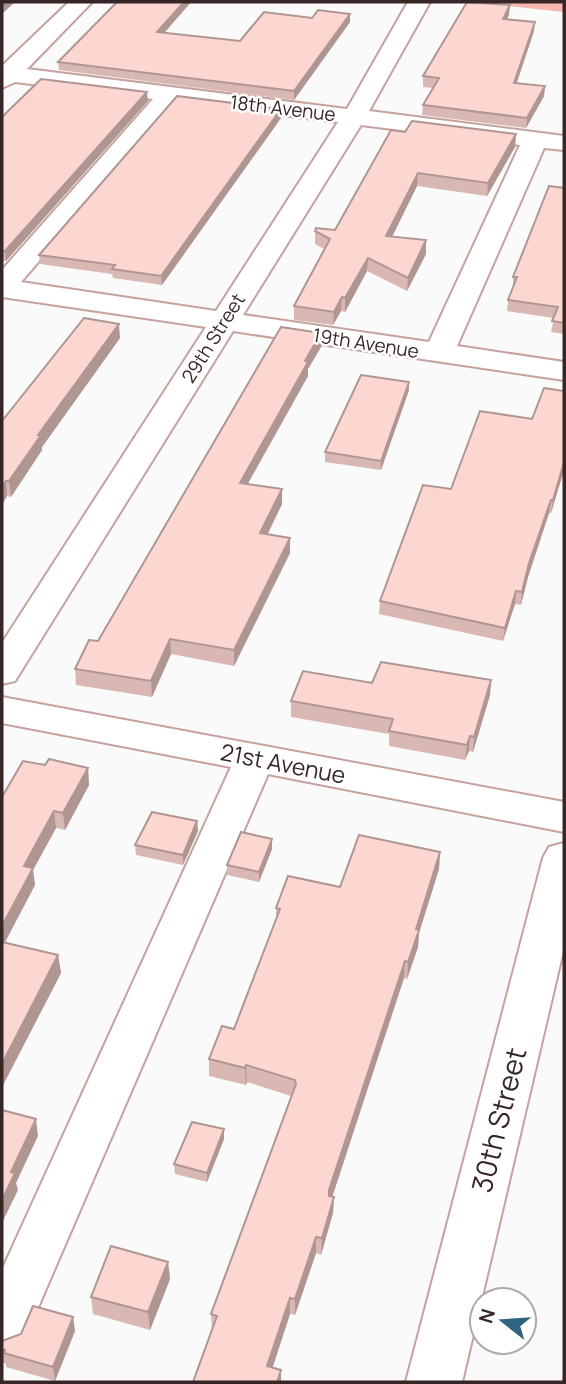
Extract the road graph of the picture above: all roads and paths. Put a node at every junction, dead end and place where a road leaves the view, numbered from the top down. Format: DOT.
graph roads {
  1 [pos="81,2"];
  2 [pos="419,2"];
  3 [pos="4,76"];
  4 [pos="170,94"];
  5 [pos="354,117"];
  6 [pos="535,139"];
  7 [pos="564,143"];
  8 [pos="2,287"];
  9 [pos="223,321"];
  10 [pos="439,354"];
  11 [pos="564,371"];
  12 [pos="2,672"];
  13 [pos="2,710"];
  14 [pos="255,758"];
  15 [pos="564,817"];
  16 [pos="564,858"];
  17 [pos="2,1329"];
  18 [pos="434,1382"];
  1 -- 3 [label="street"];
  2 -- 5 [label="street, 29th Street"];
  3 -- 4 [label="street, 18th Avenue"];
  4 -- 5 [label="street, 18th Avenue"];
  4 -- 8 [label="street"];
  5 -- 6 [label="street, 18th Avenue"];
  5 -- 9 [label="street, 29th Street"];
  6 -- 7 [label="street, 18th Avenue"];
  6 -- 10 [label="street"];
  8 -- 9 [label="street, 19th Avenue"];
  9 -- 10 [label="street, 19th Avenue"];
  9 -- 12 [label="street, 29th Street"];
  10 -- 11 [label="street, 19th Avenue"];
  13 -- 14 [label="street, 21st Avenue"];
  14 -- 15 [label="street, 21st Avenue"];
  14 -- 17 [label="street"];
  16 -- 18 [label="street, 30th Street"];
}
